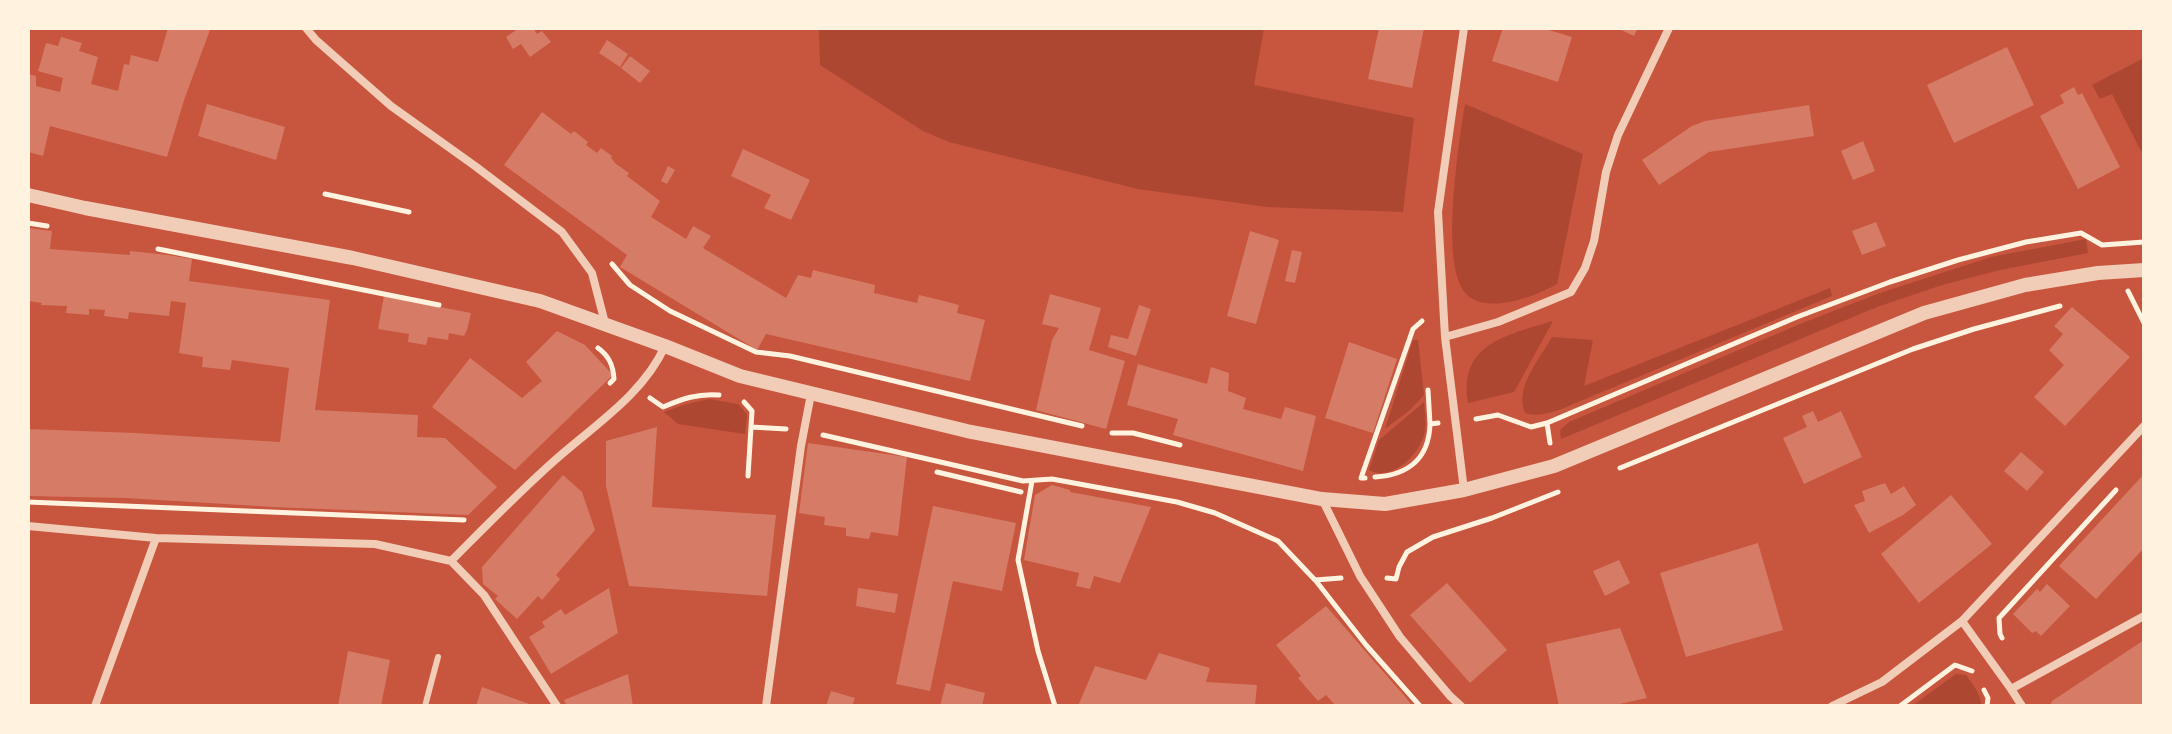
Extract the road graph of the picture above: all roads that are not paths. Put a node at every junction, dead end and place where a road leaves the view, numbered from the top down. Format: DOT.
graph roads {
  1 [pos="306,28"];
  2 [pos="1464,28"];
  3 [pos="1669,28"];
  4 [pos="28,195"];
  5 [pos="2144,270"];
  6 [pos="605,323"];
  7 [pos="1445,337"];
  8 [pos="665,346"];
  9 [pos="811,394"];
  10 [pos="2144,426"];
  11 [pos="1464,490"];
  12 [pos="1322,499"];
  13 [pos="28,526"];
  14 [pos="156,538"];
  15 [pos="451,561"];
  16 [pos="2144,616"];
  17 [pos="1962,621"];
  18 [pos="438,657"];
  19 [pos="2011,689"];
  20 [pos="95,706"];
  21 [pos="425,706"];
  22 [pos="557,706"];
  23 [pos="766,706"];
  24 [pos="1461,706"];
  25 [pos="1832,706"];
  26 [pos="2022,706"];
  1 -- 6 [label="street"];
  2 -- 7 [label="street"];
  3 -- 7 [label="street"];
  4 -- 6 [label="street"];
  5 -- 11 [label="street"];
  6 -- 8 [label="street"];
  7 -- 11 [label="street"];
  8 -- 9 [label="street"];
  8 -- 15 [label="street"];
  9 -- 12 [label="street"];
  9 -- 23 [label="street"];
  10 -- 17 [label="street"];
  11 -- 12 [label="street"];
  12 -- 24 [label="street"];
  13 -- 14 [label="street"];
  14 -- 15 [label="street"];
  14 -- 20 [label="street"];
  15 -- 22 [label="street"];
  16 -- 19 [label="street"];
  17 -- 19 [label="street"];
  17 -- 25 [label="street"];
  18 -- 21 [label="lane"];
  19 -- 26 [label="street"];
}
